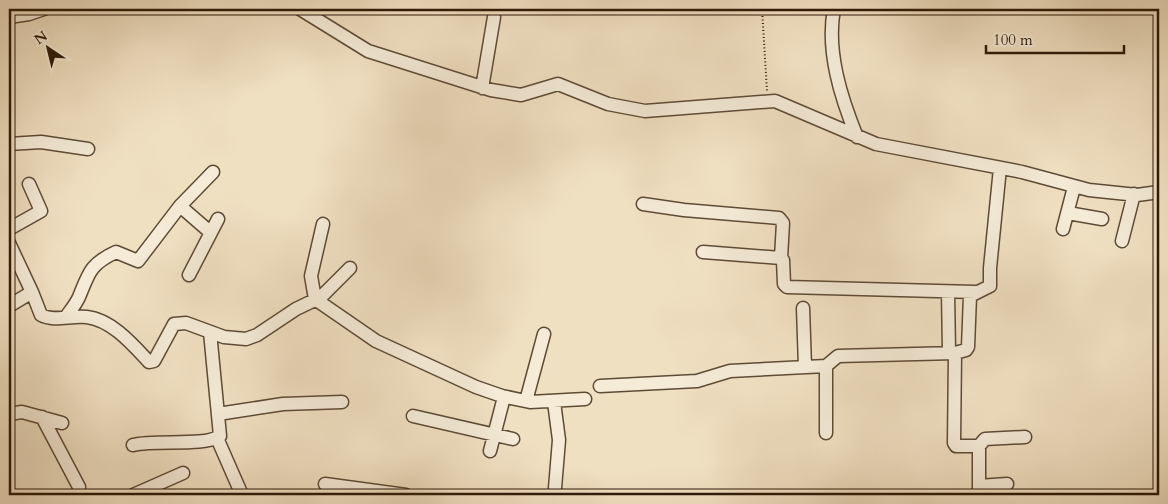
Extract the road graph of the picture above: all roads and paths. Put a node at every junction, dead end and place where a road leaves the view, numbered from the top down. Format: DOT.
graph roads {
  1 [pos="44,9"];
  2 [pos="300,9"];
  3 [pos="762,9"];
  4 [pos="834,9"];
  5 [pos="9,17"];
  6 [pos="494,17"];
  7 [pos="482,88"];
  8 [pos="768,101"];
  9 [pos="857,137"];
  10 [pos="9,144"];
  11 [pos="88,149"];
  12 [pos="1000,168"];
  13 [pos="213,172"];
  14 [pos="28,184"];
  15 [pos="1074,187"];
  16 [pos="1159,192"];
  17 [pos="1134,194"];
  18 [pos="643,204"];
  19 [pos="180,206"];
  20 [pos="1068,213"];
  21 [pos="218,219"];
  22 [pos="1102,219"];
  23 [pos="322,224"];
  24 [pos="9,229"];
  25 [pos="1063,229"];
  26 [pos="210,232"];
  27 [pos="1122,241"];
  28 [pos="9,244"];
  29 [pos="703,252"];
  30 [pos="781,258"];
  31 [pos="350,268"];
  32 [pos="189,275"];
  33 [pos="32,292"];
  34 [pos="948,292"];
  35 [pos="975,292"];
  36 [pos="315,299"];
  37 [pos="9,306"];
  38 [pos="803,308"];
  39 [pos="66,317"];
  40 [pos="210,332"];
  41 [pos="544,334"];
  42 [pos="952,352"];
  43 [pos="826,366"];
  44 [pos="806,367"];
  45 [pos="600,386"];
  46 [pos="504,397"];
  47 [pos="585,399"];
  48 [pos="526,401"];
  49 [pos="342,402"];
  50 [pos="554,402"];
  51 [pos="9,414"];
  52 [pos="218,414"];
  53 [pos="413,416"];
  54 [pos="42,417"];
  55 [pos="62,422"];
  56 [pos="826,432"];
  57 [pos="493,435"];
  58 [pos="1024,437"];
  59 [pos="217,438"];
  60 [pos="513,439"];
  61 [pos="133,445"];
  62 [pos="979,446"];
  63 [pos="490,450"];
  64 [pos="183,473"];
  65 [pos="325,484"];
  66 [pos="1007,484"];
  67 [pos="79,487"];
  68 [pos="555,488"];
  69 [pos="979,491"];
  70 [pos="133,495"];
  71 [pos="242,495"];
  72 [pos="406,495"];
  1 -- 5 [label="street"];
  2 -- 7 [label="street"];
  3 -- 8 [label="path"];
  4 -- 9 [label="street"];
  6 -- 7 [label="street"];
  7 -- 8 [label="street"];
  8 -- 9 [label="street"];
  9 -- 12 [label="street"];
  10 -- 11 [label="street"];
  12 -- 15 [label="street"];
  12 -- 35 [label="street"];
  13 -- 19 [label="street"];
  14 -- 24 [label="street"];
  15 -- 17 [label="street"];
  15 -- 20 [label="street"];
  16 -- 17 [label="street"];
  17 -- 27 [label="street"];
  18 -- 30 [label="street"];
  19 -- 26 [label="street"];
  19 -- 39 [label="street"];
  20 -- 22 [label="street"];
  20 -- 25 [label="street"];
  21 -- 26 [label="street"];
  23 -- 36 [label="street"];
  26 -- 32 [label="street"];
  28 -- 33 [label="street"];
  29 -- 30 [label="street"];
  30 -- 34 [label="street"];
  31 -- 36 [label="street"];
  33 -- 37 [label="street"];
  33 -- 39 [label="street"];
  34 -- 35 [label="street"];
  34 -- 42 [label="street"];
  35 -- 42 [label="street"];
  36 -- 40 [label="street"];
  36 -- 46 [label="street"];
  38 -- 44 [label="street"];
  39 -- 40 [label="street"];
  40 -- 52 [label="street"];
  41 -- 48 [label="street"];
  42 -- 43 [label="street"];
  42 -- 62 [label="street"];
  43 -- 44 [label="street"];
  43 -- 56 [label="street"];
  44 -- 45 [label="street"];
  46 -- 48 [label="street"];
  46 -- 57 [label="street"];
  47 -- 50 [label="street"];
  48 -- 50 [label="street"];
  49 -- 52 [label="street"];
  50 -- 68 [label="street"];
  51 -- 54 [label="street"];
  52 -- 59 [label="street"];
  53 -- 57 [label="street"];
  54 -- 55 [label="street"];
  54 -- 67 [label="street"];
  57 -- 60 [label="street"];
  57 -- 63 [label="street"];
  58 -- 62 [label="street"];
  59 -- 61 [label="street"];
  59 -- 71 [label="street"];
  62 -- 69 [label="street"];
  64 -- 70 [label="street"];
  65 -- 72 [label="street"];
  66 -- 69 [label="street"];
}
